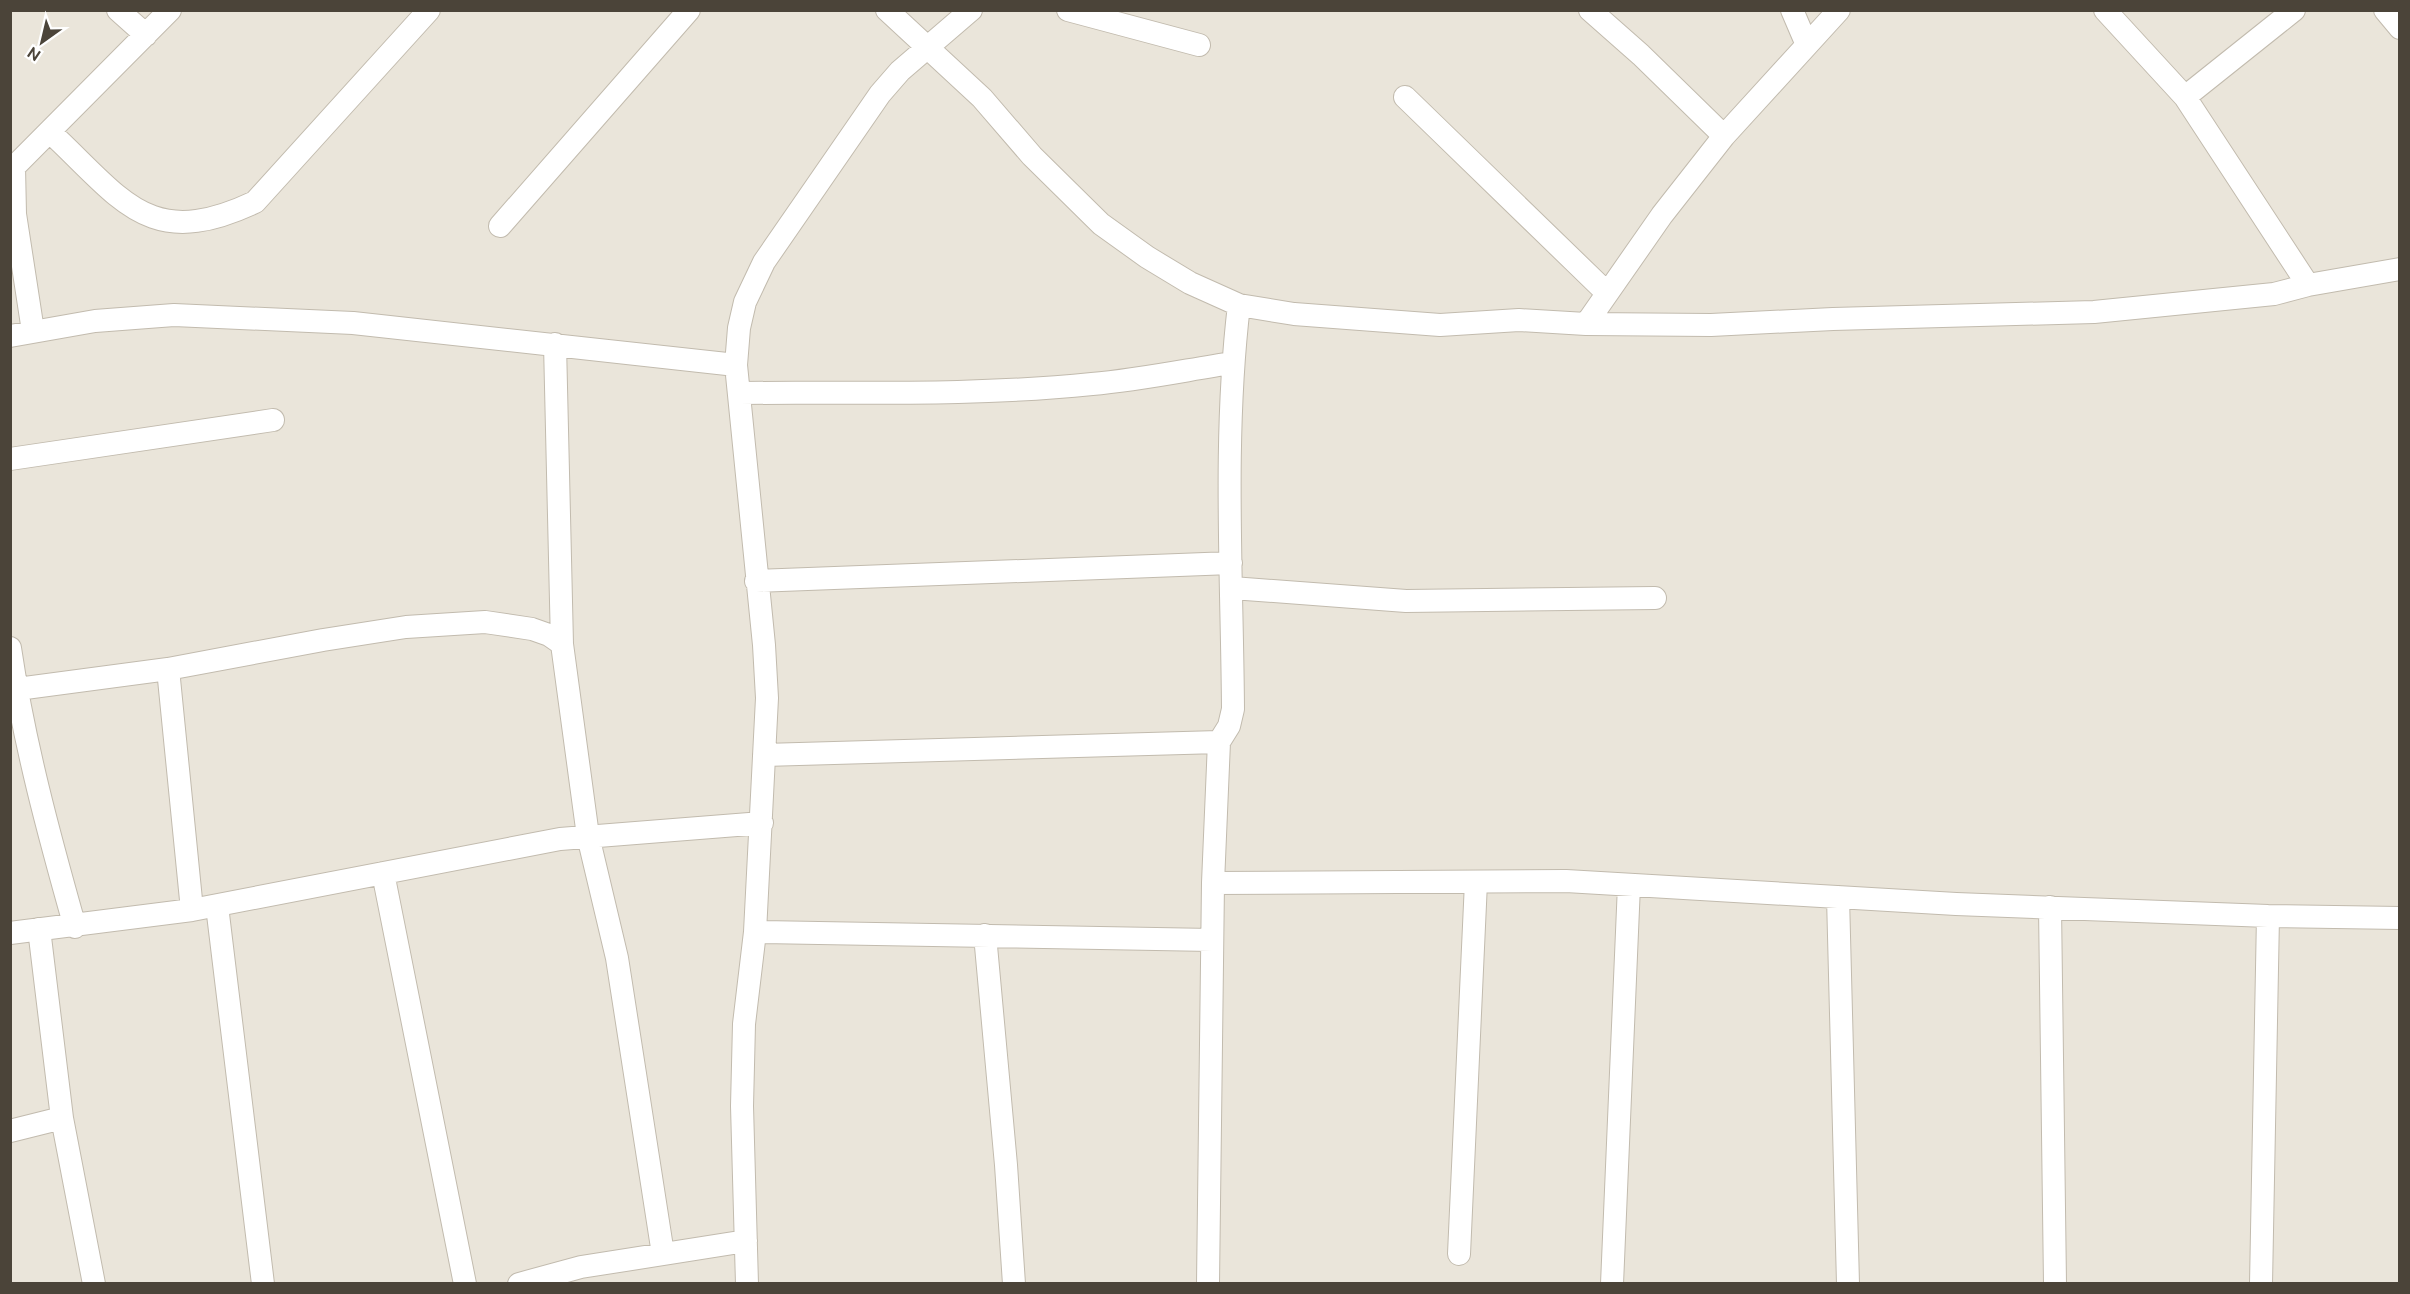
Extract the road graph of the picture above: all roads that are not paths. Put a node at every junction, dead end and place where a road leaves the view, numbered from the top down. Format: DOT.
graph roads {
  1 [pos="118,10"];
  2 [pos="170,10"];
  3 [pos="429,10"];
  4 [pos="689,10"];
  5 [pos="887,10"];
  6 [pos="971,10"];
  7 [pos="1068,10"];
  8 [pos="1590,10"];
  9 [pos="1792,10"];
  10 [pos="1839,10"];
  11 [pos="2105,10"];
  12 [pos="2294,10"];
  13 [pos="2385,10"];
  14 [pos="2400,28"];
  15 [pos="146,35"];
  16 [pos="1199,45"];
  17 [pos="1807,45"];
  18 [pos="928,47"];
  19 [pos="1405,97"];
  20 [pos="2185,97"];
  21 [pos="50,132"];
  22 [pos="1724,136"];
  23 [pos="12,167"];
  24 [pos="500,226"];
  25 [pos="2400,269"];
  26 [pos="2308,285"];
  27 [pos="1607,294"];
  28 [pos="1239,305"];
  29 [pos="1586,324"];
  30 [pos="33,331"];
  31 [pos="10,336"];
  32 [pos="555,344"];
  33 [pos="1232,363"];
  34 [pos="736,365"];
  35 [pos="740,393"];
  36 [pos="273,420"];
  37 [pos="10,459"];
  38 [pos="1231,563"];
  39 [pos="756,581"];
  40 [pos="1232,588"];
  41 [pos="1655,598"];
  42 [pos="562,644"];
  43 [pos="10,648"];
  44 [pos="168,669"];
  45 [pos="14,690"];
  46 [pos="1220,742"];
  47 [pos="764,755"];
  48 [pos="762,823"];
  49 [pos="588,836"];
  50 [pos="382,873"];
  51 [pos="1476,882"];
  52 [pos="1212,883"];
  53 [pos="1629,885"];
  54 [pos="1838,897"];
  55 [pos="217,906"];
  56 [pos="2050,907"];
  57 [pos="192,910"];
  58 [pos="2268,916"];
  59 [pos="2400,918"];
  60 [pos="75,927"];
  61 [pos="39,930"];
  62 [pos="755,932"];
  63 [pos="10,933"];
  64 [pos="985,935"];
  65 [pos="1212,940"];
  66 [pos="62,1118"];
  67 [pos="10,1131"];
  68 [pos="746,1241"];
  69 [pos="663,1254"];
  70 [pos="1459,1254"];
  71 [pos="94,1284"];
  72 [pos="263,1284"];
  73 [pos="465,1284"];
  74 [pos="519,1284"];
  75 [pos="747,1284"];
  76 [pos="1014,1284"];
  77 [pos="1208,1284"];
  78 [pos="1612,1284"];
  79 [pos="1848,1284"];
  80 [pos="2055,1284"];
  81 [pos="2261,1284"];
  1 -- 15 [label="street"];
  2 -- 15 [label="street"];
  3 -- 21 [label="street"];
  4 -- 24 [label="street"];
  5 -- 18 [label="street"];
  6 -- 18 [label="street"];
  7 -- 16 [label="street"];
  8 -- 22 [label="street"];
  9 -- 17 [label="street"];
  10 -- 17 [label="street"];
  11 -- 20 [label="street"];
  12 -- 20 [label="street"];
  13 -- 14 [label="street"];
  15 -- 21 [label="street"];
  17 -- 22 [label="street"];
  18 -- 28 [label="street"];
  18 -- 34 [label="street"];
  19 -- 27 [label="street"];
  20 -- 26 [label="street"];
  21 -- 23 [label="street"];
  22 -- 27 [label="street"];
  23 -- 30 [label="street"];
  25 -- 26 [label="street"];
  26 -- 29 [label="street"];
  27 -- 29 [label="street"];
  28 -- 29 [label="street"];
  28 -- 33 [label="street"];
  30 -- 31 [label="street"];
  30 -- 32 [label="street"];
  32 -- 34 [label="street"];
  32 -- 42 [label="street"];
  33 -- 35 [label="street"];
  33 -- 38 [label="street"];
  34 -- 35 [label="street"];
  35 -- 39 [label="street"];
  36 -- 37 [label="street"];
  38 -- 39 [label="street"];
  38 -- 40 [label="street"];
  39 -- 47 [label="street"];
  40 -- 41 [label="street"];
  40 -- 46 [label="street"];
  42 -- 44 [label="street"];
  42 -- 49 [label="street"];
  43 -- 45 [label="street"];
  44 -- 45 [label="street"];
  44 -- 57 [label="street"];
  45 -- 60 [label="street"];
  46 -- 47 [label="street"];
  46 -- 52 [label="street"];
  47 -- 48 [label="street"];
  48 -- 49 [label="street"];
  48 -- 62 [label="street"];
  49 -- 50 [label="street"];
  49 -- 69 [label="street"];
  50 -- 55 [label="street"];
  50 -- 73 [label="street"];
  51 -- 52 [label="street"];
  51 -- 53 [label="street"];
  51 -- 70 [label="street"];
  52 -- 65 [label="street"];
  53 -- 54 [label="street"];
  53 -- 78 [label="street"];
  54 -- 56 [label="street"];
  54 -- 79 [label="street"];
  55 -- 57 [label="street"];
  55 -- 72 [label="street"];
  56 -- 58 [label="street"];
  56 -- 80 [label="street"];
  57 -- 60 [label="street"];
  58 -- 59 [label="street"];
  58 -- 81 [label="street"];
  60 -- 61 [label="street"];
  61 -- 63 [label="street"];
  61 -- 66 [label="street"];
  62 -- 64 [label="street"];
  62 -- 68 [label="street"];
  64 -- 65 [label="street"];
  64 -- 76 [label="street"];
  65 -- 77 [label="street"];
  66 -- 67 [label="street"];
  66 -- 71 [label="street"];
  68 -- 69 [label="street"];
  68 -- 75 [label="street"];
  69 -- 74 [label="street"];
}
